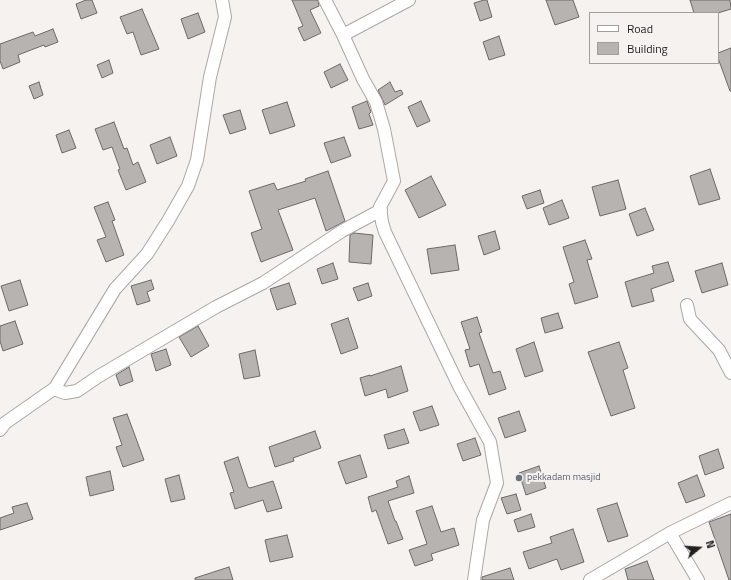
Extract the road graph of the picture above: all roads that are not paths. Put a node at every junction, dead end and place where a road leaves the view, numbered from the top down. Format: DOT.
graph roads {
  1 [pos="222,0"];
  2 [pos="325,0"];
  3 [pos="409,0"];
  4 [pos="343,35"];
  5 [pos="381,210"];
  6 [pos="687,305"];
  7 [pos="731,373"];
  8 [pos="54,389"];
  9 [pos="0,430"];
  10 [pos="731,503"];
  11 [pos="670,533"];
  12 [pos="597,578"];
  13 [pos="474,580"];
  14 [pos="698,580"];
  1 -- 8 [label="street"];
  2 -- 4 [label="street"];
  3 -- 4 [label="street"];
  4 -- 5 [label="street"];
  5 -- 8 [label="street"];
  5 -- 13 [label="street"];
  6 -- 7 [label="street"];
  8 -- 9 [label="street"];
  10 -- 11 [label="street"];
  11 -- 12 [label="street"];
  11 -- 14 [label="street"];
}
